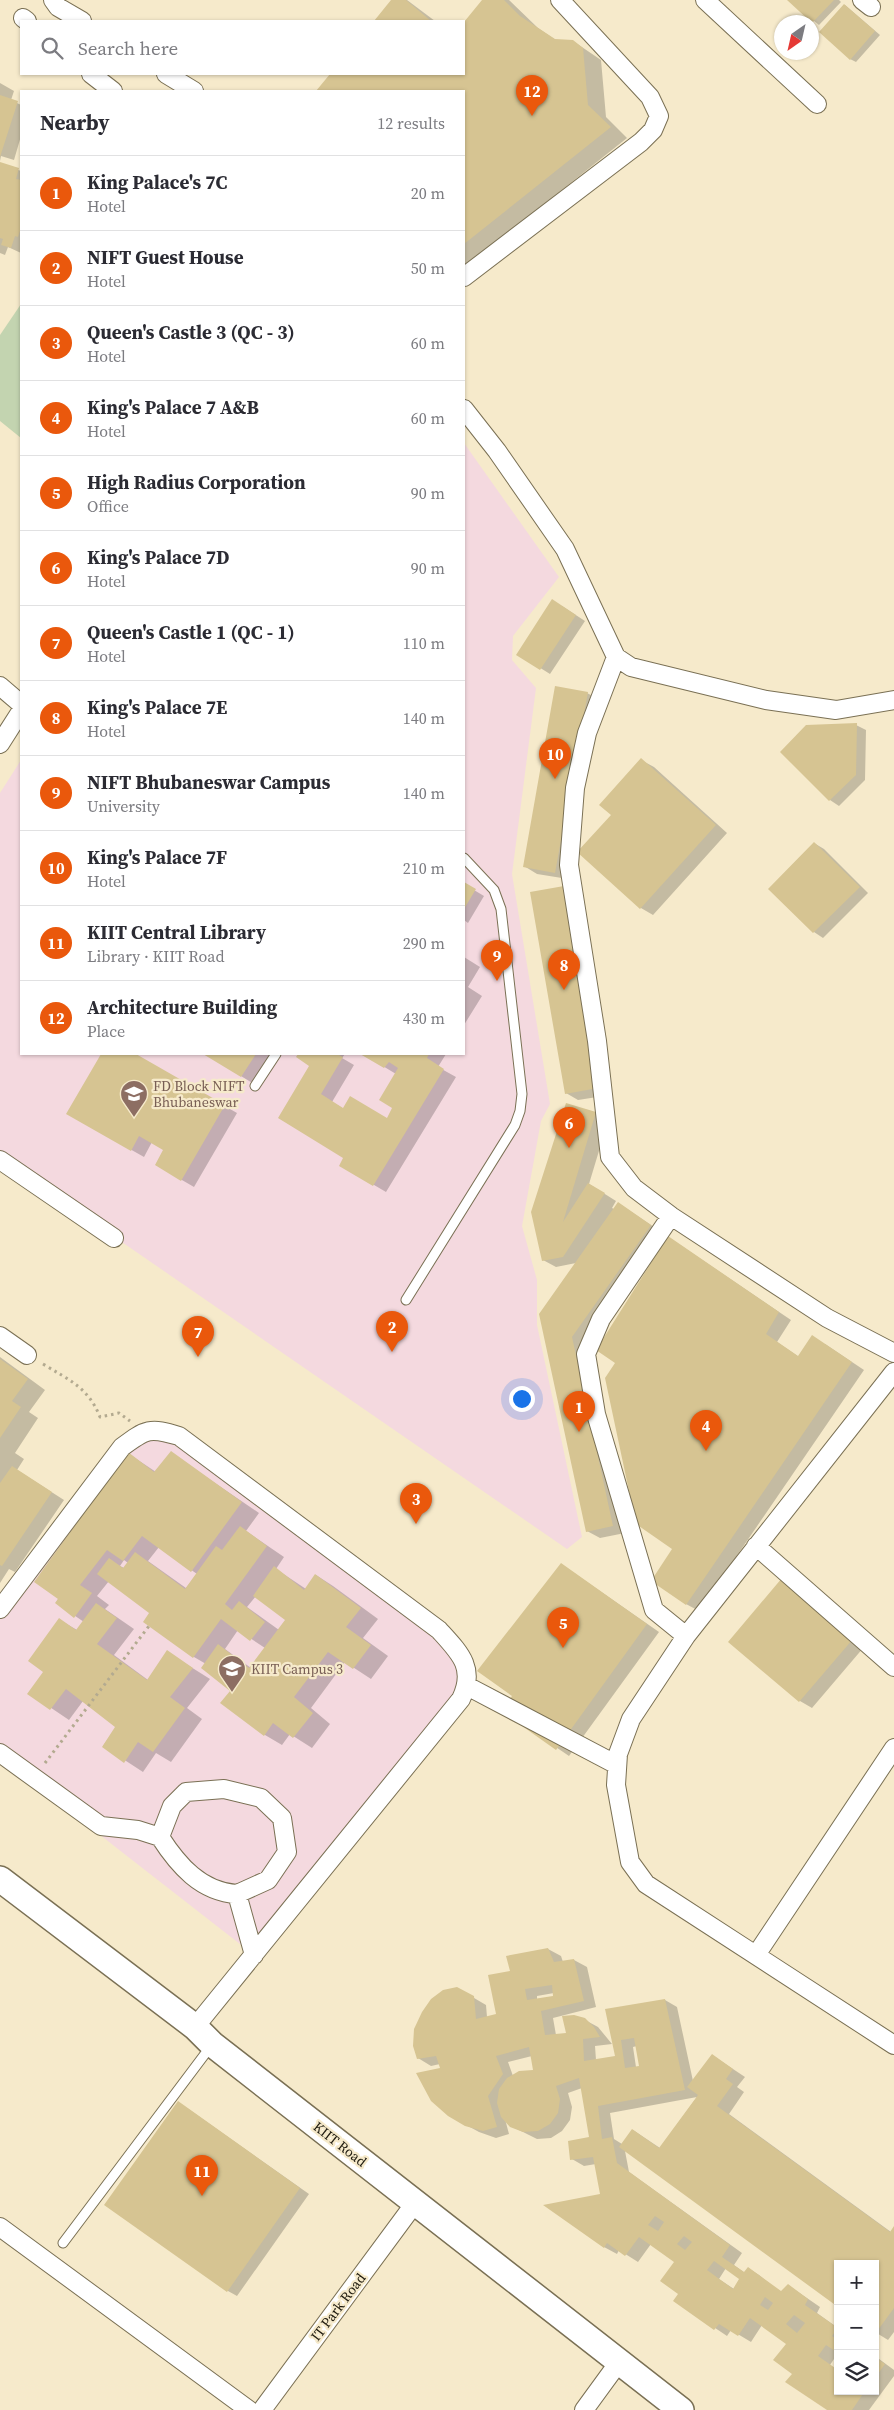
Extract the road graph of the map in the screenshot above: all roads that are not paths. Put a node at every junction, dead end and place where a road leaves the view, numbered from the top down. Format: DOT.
graph roads {
  1 [pos="53,0"];
  2 [pos="560,0"];
  3 [pos="705,0"];
  4 [pos="80,20"];
  5 [pos="93,75"];
  6 [pos="168,75"];
  7 [pos="112,90"];
  8 [pos="192,90"];
  9 [pos="817,104"];
  10 [pos="465,275"];
  11 [pos="465,410"];
  12 [pos="616,657"];
  13 [pos="0,686"];
  14 [pos="894,700"];
  15 [pos="20,703"];
  16 [pos="20,713"];
  17 [pos="0,744"];
  18 [pos="465,859"];
  19 [pos="275,1055"];
  20 [pos="255,1086"];
  21 [pos="0,1160"];
  22 [pos="671,1216"];
  23 [pos="114,1238"];
  24 [pos="406,1300"];
  25 [pos="0,1336"];
  26 [pos="894,1353"];
  27 [pos="27,1355"];
  28 [pos="894,1372"];
  29 [pos="756,1546"];
  30 [pos="0,1610"];
  31 [pos="686,1636"];
  32 [pos="894,1667"];
  33 [pos="467,1686"];
  34 [pos="894,1748"];
  35 [pos="0,1753"];
  36 [pos="617,1765"];
  37 [pos="160,1837"];
  38 [pos="0,1879"];
  39 [pos="237,1894"];
  40 [pos="254,1955"];
  41 [pos="756,1955"];
  42 [pos="204,2035"];
  43 [pos="894,2045"];
  44 [pos="415,2203"];
  45 [pos="0,2227"];
  46 [pos="63,2243"];
  47 [pos="619,2362"];
  48 [pos="249,2410"];
  49 [pos="262,2410"];
  50 [pos="584,2410"];
  51 [pos="681,2410"];
  1 -- 4 [label="street"];
  2 -- 10 [label="street"];
  3 -- 9 [label="street"];
  5 -- 7 [label="street"];
  6 -- 8 [label="street"];
  11 -- 12 [label="street"];
  12 -- 14 [label="street"];
  12 -- 22 [label="street"];
  13 -- 15 [label="street"];
  16 -- 17 [label="street"];
  18 -- 24 [label="lane"];
  19 -- 20 [label="lane"];
  21 -- 23 [label="street"];
  22 -- 26 [label="street"];
  22 -- 31 [label="street"];
  25 -- 27 [label="street"];
  28 -- 29 [label="street"];
  29 -- 31 [label="street"];
  29 -- 32 [label="street"];
  30 -- 33 [label="street"];
  31 -- 36 [label="street"];
  33 -- 36 [label="street"];
  33 -- 40 [label="street"];
  34 -- 41 [label="street"];
  35 -- 37 [label="street"];
  36 -- 41 [label="street"];
  37 -- 39 [label="street"];
  37 -- 39 [label="street"];
  38 -- 42 [label="main road, KIIT Road"];
  39 -- 40 [label="street"];
  40 -- 42 [label="street"];
  41 -- 43 [label="street"];
  42 -- 44 [label="main road, KIIT Road"];
  42 -- 46 [label="lane"];
  44 -- 47 [label="main road, KIIT Road"];
  44 -- 49 [label="street, IT Park Road"];
  45 -- 48 [label="street"];
  47 -- 50 [label="street"];
  47 -- 51 [label="main road, KIIT Road"];
}
